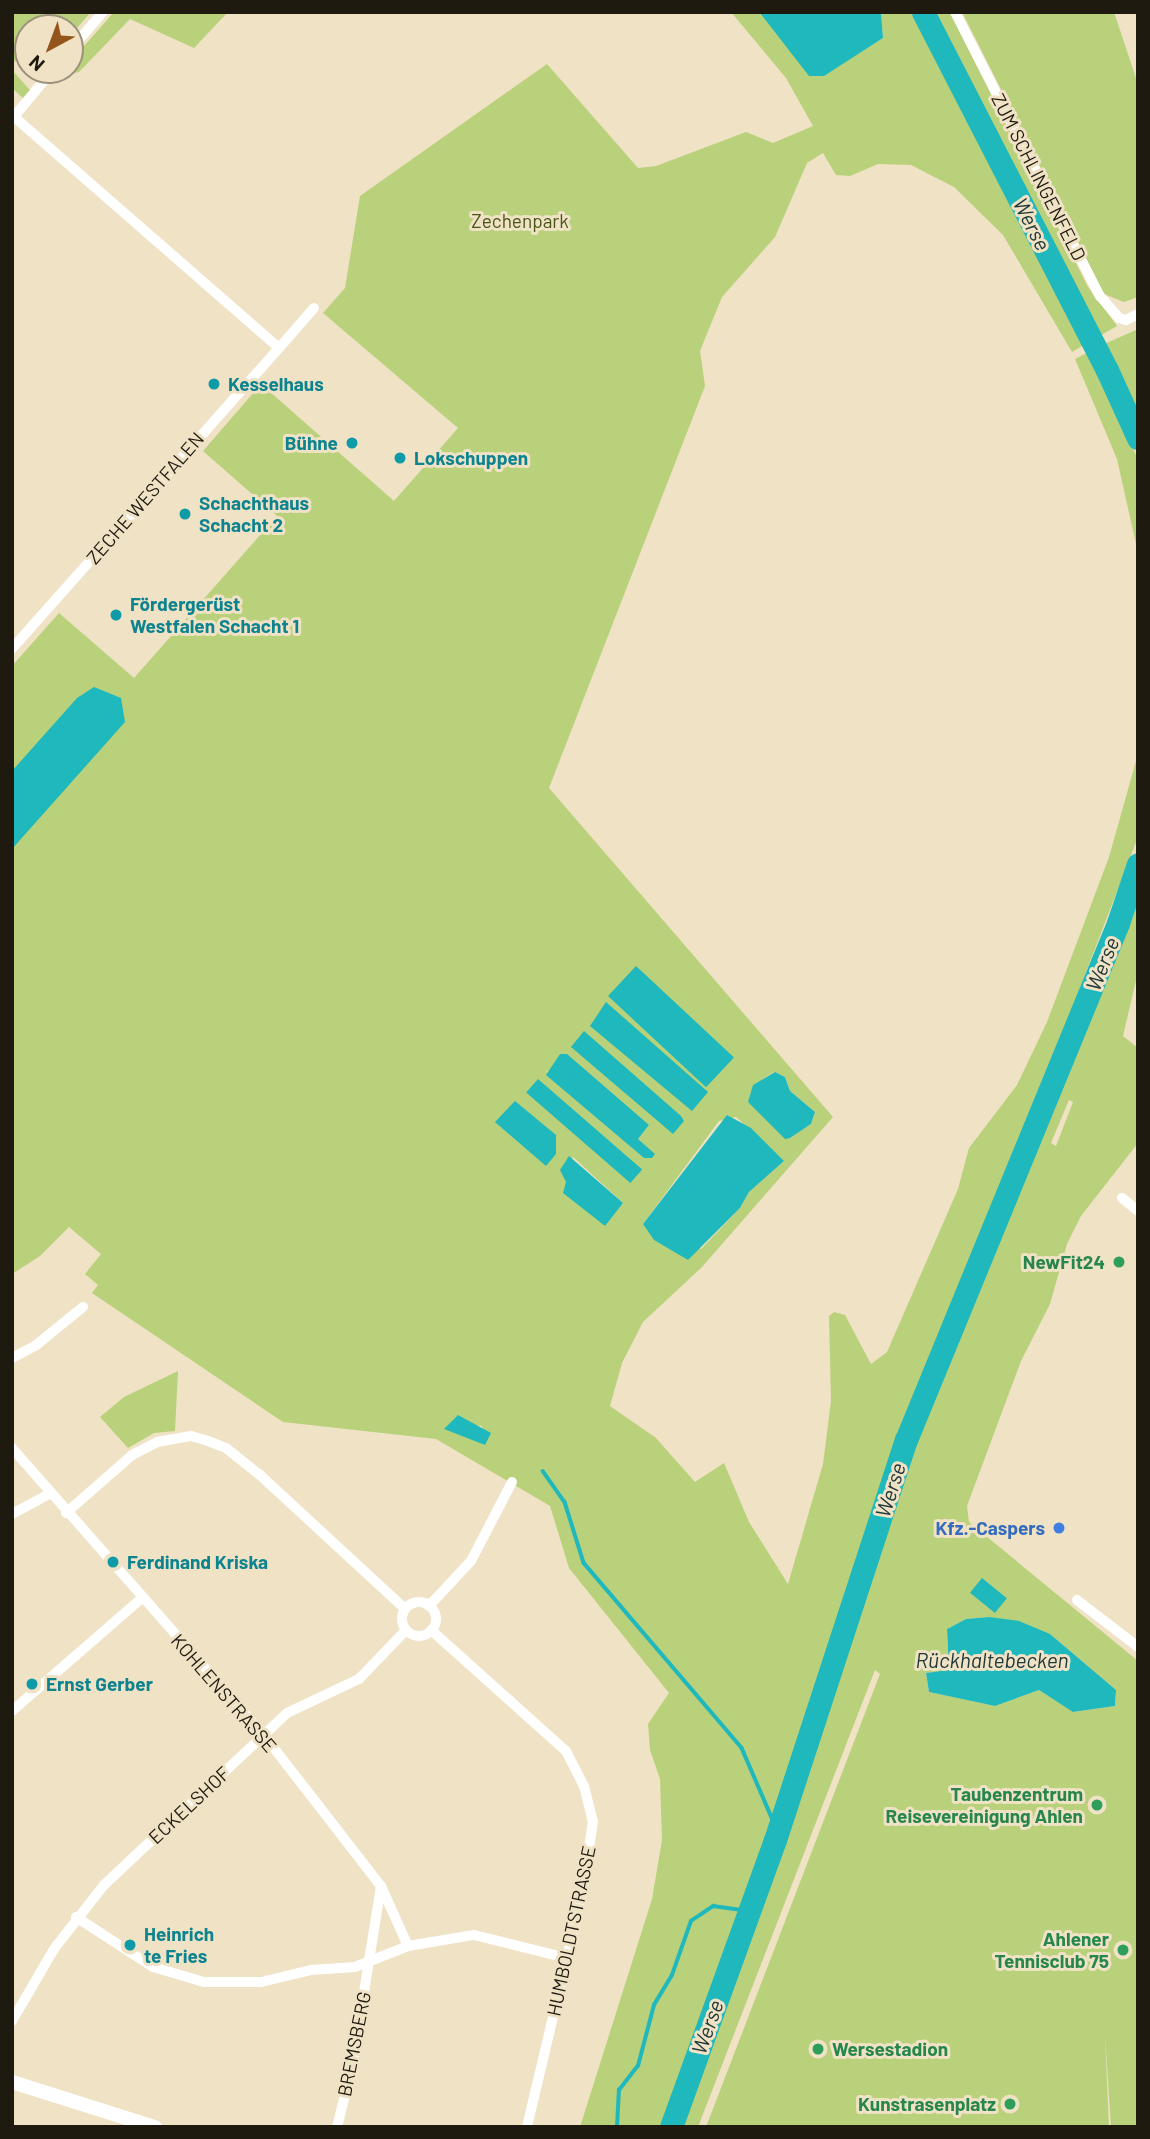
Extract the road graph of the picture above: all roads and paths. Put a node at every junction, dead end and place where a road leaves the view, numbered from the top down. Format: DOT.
graph roads {
  1 [pos="103,12"];
  2 [pos="955,12"];
  3 [pos="84,34"];
  4 [pos="41,84"];
  5 [pos="13,117"];
  6 [pos="314,308"];
  7 [pos="1138,313"];
  8 [pos="279,348"];
  9 [pos="12,649"];
  10 [pos="1122,1198"];
  11 [pos="1138,1211"];
  12 [pos="83,1307"];
  13 [pos="12,1358"];
  14 [pos="12,1448"];
  15 [pos="512,1482"];
  16 [pos="49,1494"];
  17 [pos="66,1513"];
  18 [pos="12,1514"];
  19 [pos="141,1599"];
  20 [pos="1077,1600"];
  21 [pos="429,1606"];
  22 [pos="405,1609"];
  23 [pos="406,1630"];
  24 [pos="431,1630"];
  25 [pos="1138,1647"];
  26 [pos="12,1711"];
  27 [pos="263,1734"];
  28 [pos="381,1886"];
  29 [pos="76,1917"];
  30 [pos="408,1946"];
  31 [pos="566,1958"];
  32 [pos="369,1961"];
  33 [pos="17,2002"];
  34 [pos="12,2021"];
  35 [pos="12,2082"];
  36 [pos="155,2127"];
  37 [pos="337,2127"];
  38 [pos="527,2127"];
  1 -- 3 [label="street"];
  2 -- 7 [label="street, ZUM SCHLINGENFELD"];
  4 -- 5 [label="street"];
  5 -- 8 [label="street"];
  6 -- 8 [label="street, ZECHE WESTFALEN"];
  8 -- 9 [label="street, ZECHE WESTFALEN"];
  10 -- 11 [label="street"];
  12 -- 13 [label="street"];
  14 -- 16 [label="street, KOHLENSTRASSE"];
  15 -- 21 [label="street"];
  16 -- 17 [label="street, KOHLENSTRASSE"];
  16 -- 18 [label="street"];
  17 -- 19 [label="street, KOHLENSTRASSE"];
  17 -- 22 [label="street"];
  19 -- 26 [label="street"];
  19 -- 27 [label="street, KOHLENSTRASSE"];
  20 -- 25 [label="street"];
  21 -- 22 [label="street"];
  21 -- 24 [label="street"];
  22 -- 23 [label="street"];
  23 -- 24 [label="street"];
  23 -- 27 [label="street, ECKELSHOF"];
  24 -- 31 [label="street, HUMBOLDTSTRASSE"];
  27 -- 28 [label="street, KOHLENSTRASSE"];
  27 -- 29 [label="street, ECKELSHOF"];
  28 -- 30 [label="street, KOHLENSTRASSE"];
  28 -- 32 [label="street"];
  29 -- 32 [label="street"];
  29 -- 33 [label="street, ECKELSHOF"];
  30 -- 31 [label="street"];
  30 -- 32 [label="street"];
  31 -- 38 [label="street, HUMBOLDTSTRASSE"];
  32 -- 37 [label="street, BREMSBERG"];
  33 -- 34 [label="street, ECKELSHOF"];
  35 -- 36 [label="street"];
}
